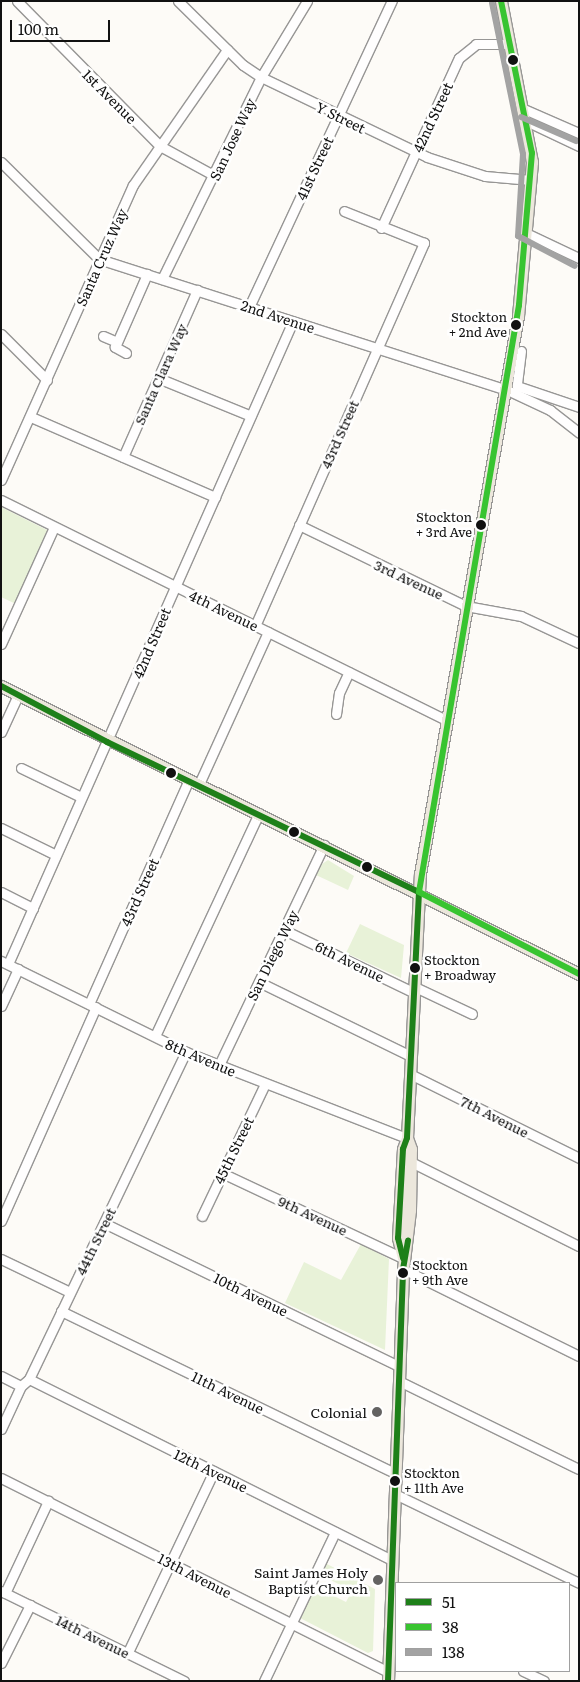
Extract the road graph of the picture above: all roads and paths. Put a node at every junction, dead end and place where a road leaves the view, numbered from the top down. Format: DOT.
graph roads {
  1 [pos="17,1"];
  2 [pos="178,1"];
  3 [pos="307,1"];
  4 [pos="392,1"];
  5 [pos="501,1"];
  6 [pos="510,44"];
  7 [pos="227,50"];
  8 [pos="261,77"];
  9 [pos="524,109"];
  10 [pos="338,116"];
  11 [pos="526,121"];
  12 [pos="579,132"];
  13 [pos="160,146"];
  14 [pos="579,146"];
  15 [pos="416,153"];
  16 [pos="1,162"];
  17 [pos="215,176"];
  18 [pos="531,180"];
  19 [pos="344,211"];
  20 [pos="382,228"];
  21 [pos="526,233"];
  22 [pos="579,258"];
  23 [pos="99,259"];
  24 [pos="147,274"];
  25 [pos="162,279"];
  26 [pos="197,290"];
  27 [pos="249,307"];
  28 [pos="293,321"];
  29 [pos="1,334"];
  30 [pos="103,336"];
  31 [pos="117,342"];
  32 [pos="378,348"];
  33 [pos="521,351"];
  34 [pos="126,353"];
  35 [pos="158,378"];
  36 [pos="47,380"];
  37 [pos="505,389"];
  38 [pos="579,407"];
  39 [pos="251,416"];
  40 [pos="31,417"];
  41 [pos="579,433"];
  42 [pos="123,457"];
  43 [pos="1,480"];
  44 [pos="216,497"];
  45 [pos="1,500"];
  46 [pos="299,526"];
  47 [pos="54,527"];
  48 [pos="176,587"];
  49 [pos="466,606"];
  50 [pos="255,626"];
  51 [pos="268,632"];
  52 [pos="579,643"];
  53 [pos="1,644"];
  54 [pos="349,672"];
  55 [pos="1,686"];
  56 [pos="18,695"];
  57 [pos="336,714"];
  58 [pos="447,720"];
  59 [pos="1,732"];
  60 [pos="108,742"];
  61 [pos="21,768"];
  62 [pos="194,781"];
  63 [pos="82,798"];
  64 [pos="259,813"];
  65 [pos="1,828"];
  66 [pos="324,845"];
  67 [pos="56,855"];
  68 [pos="1,892"];
  69 [pos="419,892"];
  70 [pos="33,908"];
  71 [pos="284,930"];
  72 [pos="5,962"];
  73 [pos="18,969"];
  74 [pos="579,974"];
  75 [pos="259,982"];
  76 [pos="415,990"];
  77 [pos="1,1006"];
  78 [pos="92,1006"];
  79 [pos="472,1014"];
  80 [pos="155,1036"];
  81 [pos="186,1052"];
  82 [pos="411,1056"];
  83 [pos="219,1065"];
  84 [pos="410,1074"];
  85 [pos="265,1084"];
  86 [pos="407,1138"];
  87 [pos="579,1158"];
  88 [pos="411,1162"];
  89 [pos="222,1173"];
  90 [pos="202,1216"];
  91 [pos="1,1221"];
  92 [pos="104,1223"];
  93 [pos="579,1246"];
  94 [pos="1,1259"];
  95 [pos="403,1263"];
  96 [pos="70,1292"];
  97 [pos="61,1311"];
  98 [pos="579,1356"];
  99 [pos="399,1366"];
  100 [pos="1,1376"];
  101 [pos="29,1379"];
  102 [pos="399,1381"];
  103 [pos="21,1386"];
  104 [pos="1,1429"];
  105 [pos="579,1470"];
  106 [pos="214,1471"];
  107 [pos="396,1473"];
  108 [pos="1,1478"];
  109 [pos="395,1494"];
  110 [pos="48,1501"];
  111 [pos="335,1532"];
  112 [pos="392,1560"];
  113 [pos="170,1563"];
  114 [pos="579,1583"];
  115 [pos="3,1592"];
  116 [pos="30,1604"];
  117 [pos="393,1607"];
  118 [pos="291,1623"];
  119 [pos="128,1652"];
  120 [pos="1,1663"];
  121 [pos="525,1672"];
  122 [pos="388,1676"];
  123 [pos="184,1681"];
  124 [pos="264,1681"];
  125 [pos="544,1681"];
  1 -- 13 [label="street, 1st Avenue"];
  2 -- 7 [label="street, Y Street"];
  3 -- 8 [label="street, San Jose Way"];
  4 -- 10 [label="street, 41st Street"];
  5 -- 6 [label="main road"];
  6 -- 9 [label="main road"];
  6 -- 15 [label="street, 42nd Street"];
  7 -- 8 [label="street, Y Street"];
  7 -- 13 [label="street, Santa Cruz Way"];
  8 -- 10 [label="street, Y Street"];
  8 -- 17 [label="street, San Jose Way"];
  9 -- 11 [label="main road"];
  9 -- 12 [label="street"];
  10 -- 15 [label="street, Y Street"];
  10 -- 27 [label="street, 41st Street"];
  11 -- 14 [label="street"];
  11 -- 18 [label="main road"];
  13 -- 17 [label="street, 1st Avenue"];
  13 -- 23 [label="street, Santa Cruz Way"];
  15 -- 18 [label="street, Y Street"];
  15 -- 20 [label="street, 42nd Street"];
  16 -- 23 [label="street, 2nd Avenue"];
  17 -- 25 [label="street, San Jose Way"];
  18 -- 21 [label="main road"];
  19 -- 20 [label="street"];
  20 -- 32 [label="street, 43rd Street"];
  21 -- 22 [label="street"];
  21 -- 37 [label="main road"];
  23 -- 24 [label="street, 2nd Avenue"];
  23 -- 36 [label="street, Santa Cruz Way"];
  24 -- 25 [label="street, 2nd Avenue"];
  24 -- 31 [label="street"];
  25 -- 26 [label="street, 2nd Avenue"];
  26 -- 27 [label="street, 2nd Avenue"];
  26 -- 35 [label="street, Santa Clara Way"];
  27 -- 28 [label="street, 2nd Avenue"];
  28 -- 32 [label="street, 2nd Avenue"];
  28 -- 39 [label="street, 42nd Street"];
  29 -- 36 [label="street"];
  30 -- 31 [label="street"];
  31 -- 34 [label="street"];
  32 -- 37 [label="street, 2nd Avenue"];
  32 -- 46 [label="street, 43rd Street"];
  33 -- 38 [label="street"];
  35 -- 39 [label="street"];
  35 -- 42 [label="street, Santa Clara Way"];
  36 -- 40 [label="street, Santa Cruz Way"];
  37 -- 41 [label="street, 2nd Avenue"];
  37 -- 49 [label="main road"];
  39 -- 44 [label="street, 42nd Street"];
  40 -- 42 [label="street"];
  40 -- 43 [label="street, Santa Cruz Way"];
  42 -- 44 [label="street"];
  44 -- 48 [label="street, 42nd Street"];
  45 -- 47 [label="street, 4th Avenue"];
  46 -- 49 [label="street, 3rd Avenue"];
  46 -- 50 [label="street, 43rd Street"];
  47 -- 48 [label="street, 4th Avenue"];
  47 -- 53 [label="street"];
  48 -- 50 [label="street, 4th Avenue"];
  48 -- 60 [label="street, 42nd Street"];
  49 -- 52 [label="street, 3rd Avenue"];
  49 -- 58 [label="main road"];
  50 -- 51 [label="street, 4th Avenue"];
  51 -- 54 [label="street, 4th Avenue"];
  51 -- 62 [label="street, 43rd Street"];
  54 -- 57 [label="street"];
  54 -- 58 [label="street, 4th Avenue"];
  55 -- 56 [label="main road"];
  56 -- 59 [label="street"];
  56 -- 60 [label="main road"];
  58 -- 69 [label="main road"];
  60 -- 62 [label="main road"];
  60 -- 63 [label="street, 42nd Street"];
  61 -- 63 [label="street"];
  62 -- 64 [label="main road"];
  62 -- 78 [label="street, 43rd Street"];
  63 -- 67 [label="street, 42nd Street"];
  64 -- 66 [label="main road"];
  64 -- 80 [label="street"];
  65 -- 67 [label="street"];
  66 -- 69 [label="main road"];
  66 -- 71 [label="street, San Diego Way"];
  67 -- 70 [label="street, 42nd Street"];
  68 -- 70 [label="street"];
  69 -- 74 [label="main road"];
  69 -- 76 [label="main road"];
  70 -- 72 [label="street, 42nd Street"];
  71 -- 75 [label="street, San Diego Way"];
  71 -- 76 [label="street, 6th Avenue"];
  72 -- 73 [label="street, 8th Avenue"];
  73 -- 77 [label="street"];
  73 -- 78 [label="street, 8th Avenue"];
  75 -- 82 [label="street"];
  75 -- 83 [label="street, San Diego Way"];
  76 -- 79 [label="street, 6th Avenue"];
  76 -- 82 [label="main road"];
  78 -- 80 [label="street, 8th Avenue"];
  78 -- 91 [label="street, 43rd Street"];
  80 -- 81 [label="street, 8th Avenue"];
  81 -- 83 [label="street, 8th Avenue"];
  81 -- 92 [label="street, 44th Street"];
  82 -- 84 [label="main road"];
  83 -- 85 [label="street, 8th Avenue"];
  84 -- 86 [label="main road"];
  84 -- 87 [label="street, 7th Avenue"];
  85 -- 86 [label="street, 8th Avenue"];
  85 -- 89 [label="street, 45th Street"];
  86 -- 88 [label="main road"];
  86 -- 95 [label="main road"];
  88 -- 93 [label="street"];
  88 -- 95 [label="main road"];
  89 -- 90 [label="street, 45th Street"];
  89 -- 95 [label="street, 9th Avenue"];
  92 -- 96 [label="street, 44th Street"];
  92 -- 99 [label="street, 10th Avenue"];
  94 -- 96 [label="street"];
  95 -- 98 [label="street, 9th Avenue"];
  95 -- 99 [label="main road"];
  96 -- 97 [label="street, 44th Street"];
  97 -- 101 [label="street, 44th Street"];
  97 -- 107 [label="street, 11th Avenue"];
  99 -- 102 [label="main road"];
  100 -- 103 [label="street"];
  101 -- 103 [label="street, 44th Street"];
  101 -- 106 [label="street, 12th Avenue"];
  102 -- 105 [label="street"];
  102 -- 107 [label="main road"];
  103 -- 104 [label="street, 44th Street"];
  106 -- 111 [label="street, 12th Avenue"];
  106 -- 113 [label="street"];
  107 -- 109 [label="main road"];
  108 -- 110 [label="street, 13th Avenue"];
  109 -- 112 [label="main road"];
  109 -- 114 [label="street"];
  110 -- 113 [label="street, 13th Avenue"];
  110 -- 115 [label="street"];
  111 -- 112 [label="street, 12th Avenue"];
  111 -- 118 [label="street"];
  112 -- 117 [label="main road"];
  113 -- 118 [label="street, 13th Avenue"];
  113 -- 119 [label="street"];
  115 -- 116 [label="street, 14th Avenue"];
  116 -- 119 [label="street, 14th Avenue"];
  116 -- 120 [label="street"];
  117 -- 122 [label="main road"];
  118 -- 122 [label="street, 13th Avenue"];
  118 -- 124 [label="street"];
  119 -- 123 [label="street, 14th Avenue"];
  121 -- 125 [label="street"];
}
